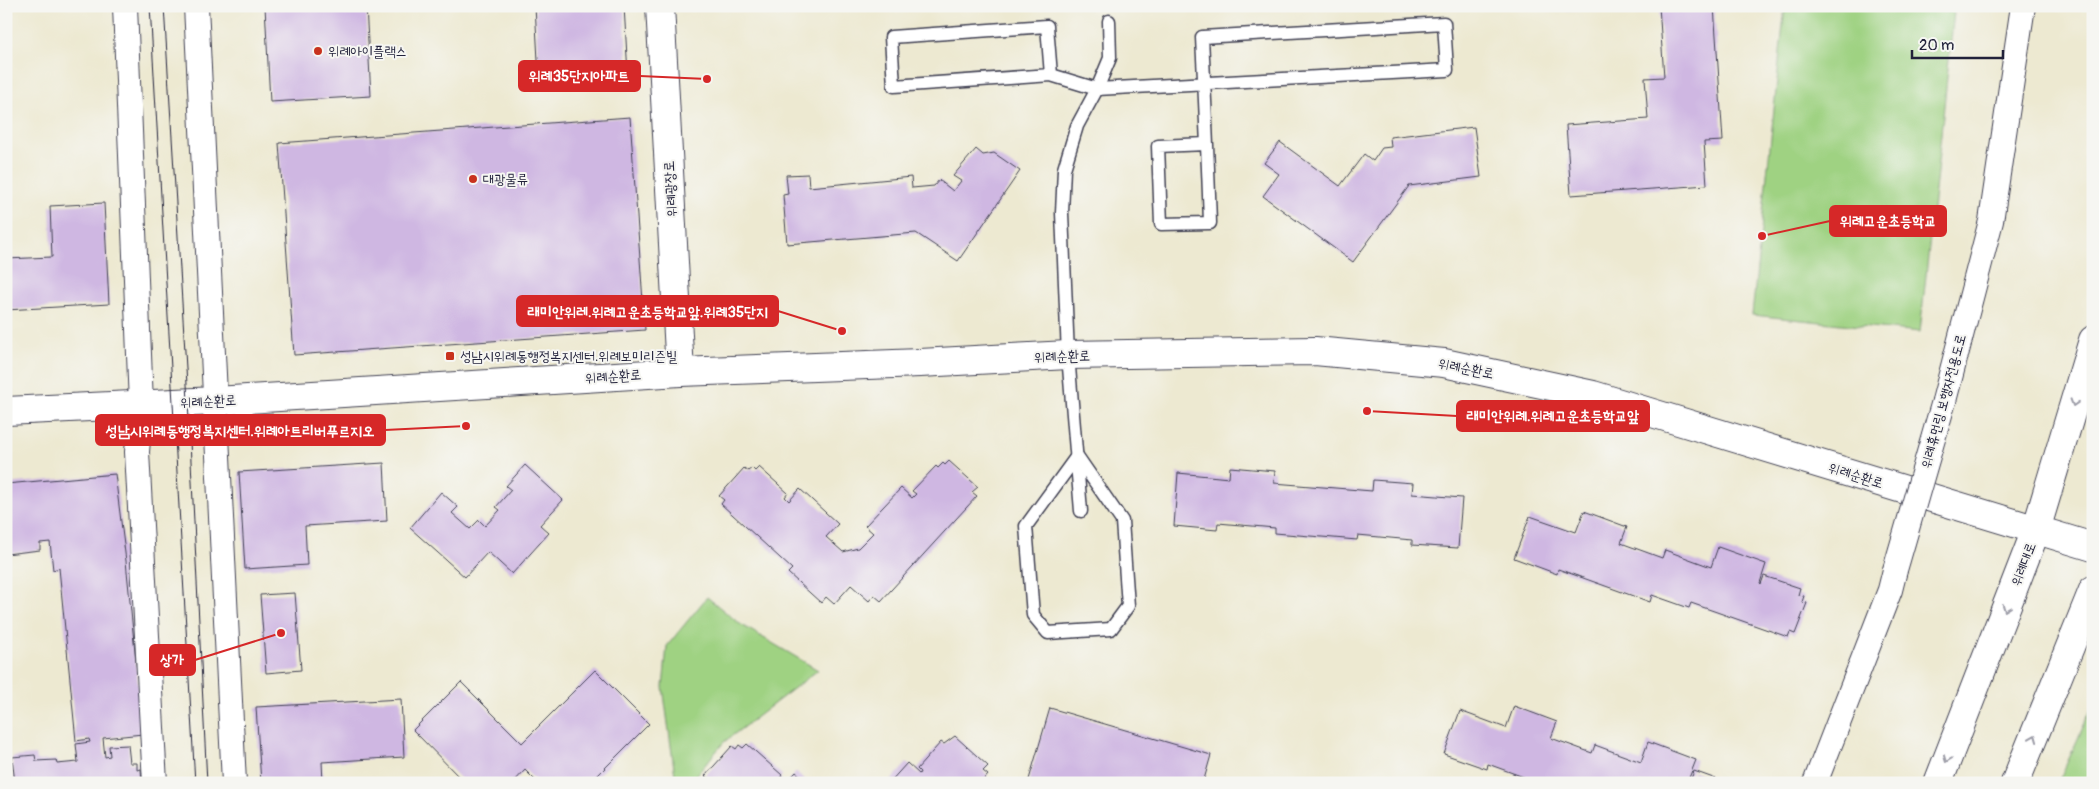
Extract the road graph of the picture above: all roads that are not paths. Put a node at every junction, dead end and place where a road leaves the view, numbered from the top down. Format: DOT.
graph roads {
  1 [pos="125,6"];
  2 [pos="196,6"];
  3 [pos="660,6"];
  4 [pos="2023,6"];
  5 [pos="1109,21"];
  6 [pos="1051,75"];
  7 [pos="1204,83"];
  8 [pos="1097,89"];
  9 [pos="1207,144"];
  10 [pos="2093,340"];
  11 [pos="1068,355"];
  12 [pos="680,372"];
  13 [pos="216,401"];
  14 [pos="141,404"];
  15 [pos="6,412"];
  16 [pos="1077,456"];
  17 [pos="1081,511"];
  18 [pos="2036,530"];
  19 [pos="2093,548"];
  20 [pos="2093,590"];
  21 [pos="155,783"];
  22 [pos="234,783"];
  23 [pos="1815,783"];
  24 [pos="1938,783"];
  25 [pos="2015,783"];
  1 -- 14 [label="street"];
  2 -- 13 [label="street"];
  3 -- 12 [label="street, 위례광장로"];
  4 -- 23 [label="street, 위례휴먼링 보행자전용도로, bridge"];
  5 -- 8 [label="lane"];
  6 -- 6 [label="lane"];
  6 -- 8 [label="lane"];
  7 -- 7 [label="lane"];
  7 -- 8 [label="lane"];
  7 -- 9 [label="lane"];
  8 -- 11 [label="lane"];
  9 -- 9 [label="lane"];
  10 -- 18 [label="street, 위례대로, one-way"];
  11 -- 12 [label="street, 위례순환로"];
  11 -- 16 [label="lane"];
  11 -- 18 [label="street, 위례순환로"];
  12 -- 13 [label="street, 위례순환로"];
  13 -- 14 [label="street, 위례순환로"];
  13 -- 22 [label="street"];
  14 -- 15 [label="street, 위례순환로"];
  14 -- 21 [label="street"];
  16 -- 16 [label="lane"];
  16 -- 17 [label="lane"];
  18 -- 19 [label="street, 위례순환로"];
  18 -- 24 [label="street, 위례대로, one-way"];
  25 -- 20 [label="street, one-way"];
}
